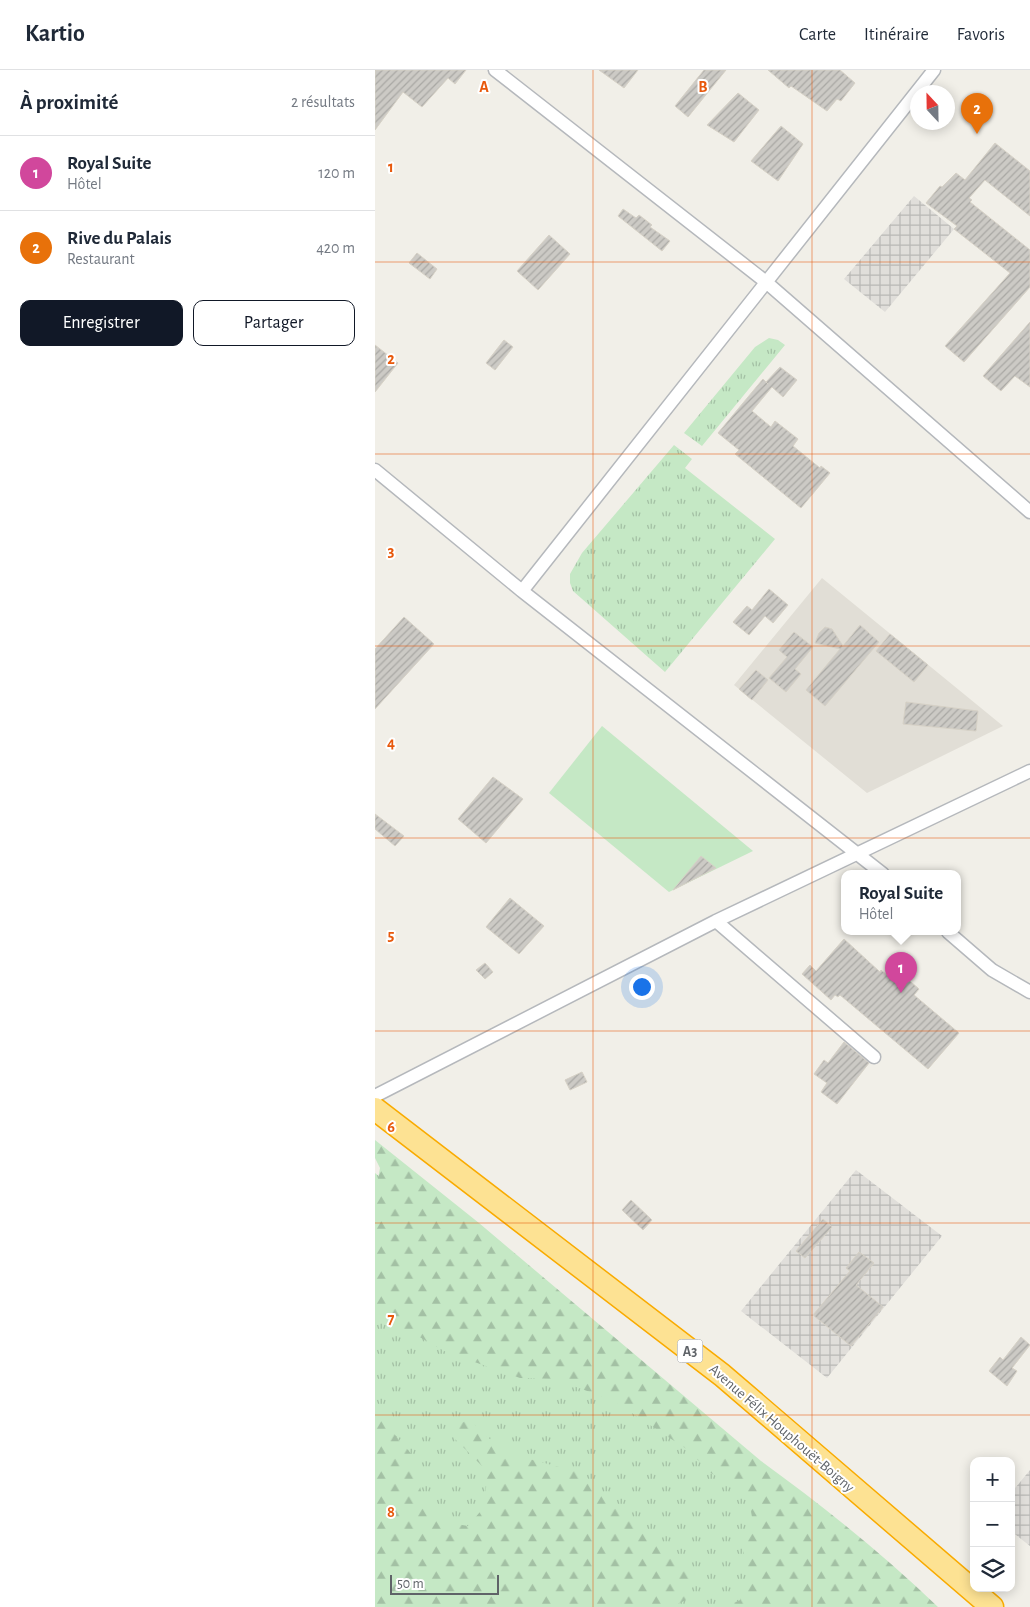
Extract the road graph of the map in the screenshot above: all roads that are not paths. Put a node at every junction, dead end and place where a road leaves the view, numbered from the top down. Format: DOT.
graph roads {
  1 [pos="495,70"];
  2 [pos="934,70"];
  3 [pos="766,282"];
  4 [pos="375,470"];
  5 [pos="1030,512"];
  6 [pos="522,591"];
  7 [pos="1030,771"];
  8 [pos="858,853"];
  9 [pos="878,870"];
  10 [pos="716,921"];
  11 [pos="951,935"];
  12 [pos="1030,992"];
  13 [pos="874,1058"];
  14 [pos="375,1096"];
  15 [pos="375,1109"];
  16 [pos="992,1607"];
  1 -- 3 [label="street"];
  2 -- 3 [label="street"];
  3 -- 5 [label="street"];
  3 -- 6 [label="street"];
  4 -- 6 [label="street"];
  6 -- 8 [label="street"];
  7 -- 8 [label="street"];
  8 -- 9 [label="street"];
  8 -- 10 [label="street"];
  10 -- 13 [label="street"];
  10 -- 14 [label="street"];
  11 -- 12 [label="street"];
  15 -- 16 [label="highway, Avenue Félix Houphouët-Boigny / A3"];
}
